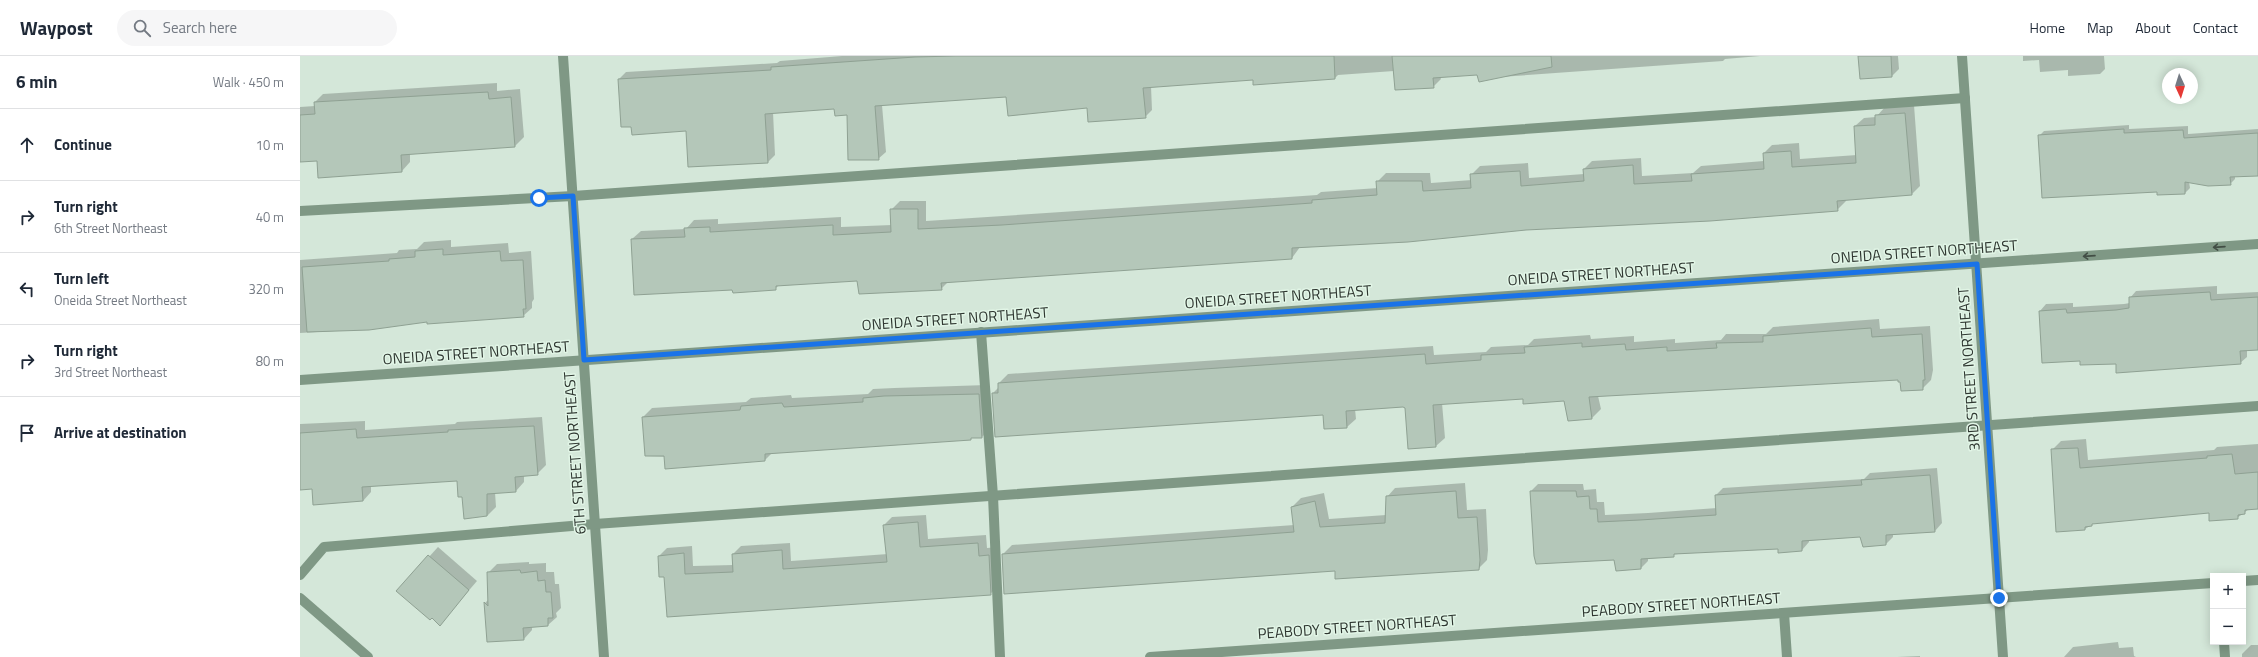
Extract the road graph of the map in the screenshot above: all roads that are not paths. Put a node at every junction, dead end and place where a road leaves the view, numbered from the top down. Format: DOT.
graph roads {
  1 [pos="563,56"];
  2 [pos="1962,56"];
  3 [pos="1965,98"];
  4 [pos="573,196"];
  5 [pos="300,211"];
  6 [pos="2258,244"];
  7 [pos="1977,264"];
  8 [pos="981,332"];
  9 [pos="584,360"];
  10 [pos="300,380"];
  11 [pos="2258,406"];
  12 [pos="1988,425"];
  13 [pos="993,496"];
  14 [pos="595,524"];
  15 [pos="300,575"];
  16 [pos="2258,580"];
  17 [pos="2246,581"];
  18 [pos="2210,583"];
  19 [pos="300,598"];
  20 [pos="1999,598"];
  21 [pos="1784,613"];
  22 [pos="2224,645"];
  23 [pos="368,657"];
  24 [pos="604,657"];
  25 [pos="1000,657"];
  26 [pos="1150,657"];
  27 [pos="1787,657"];
  28 [pos="2003,657"];
  29 [pos="2225,657"];
  1 -- 4 [label="street, 6TH STREET NORTHEAST"];
  2 -- 3 [label="street, 3RD STREET NORTHEAST"];
  3 -- 4 [label="street"];
  3 -- 7 [label="street, 3RD STREET NORTHEAST"];
  4 -- 5 [label="street"];
  4 -- 9 [label="street, 6TH STREET NORTHEAST"];
  6 -- 7 [label="street, ONEIDA STREET NORTHEAST, one-way"];
  7 -- 8 [label="street, ONEIDA STREET NORTHEAST"];
  7 -- 12 [label="street, 3RD STREET NORTHEAST"];
  8 -- 9 [label="street, ONEIDA STREET NORTHEAST"];
  8 -- 13 [label="street"];
  9 -- 10 [label="street, ONEIDA STREET NORTHEAST"];
  9 -- 14 [label="street, 6TH STREET NORTHEAST"];
  11 -- 12 [label="street"];
  12 -- 13 [label="street"];
  12 -- 20 [label="street, 3RD STREET NORTHEAST"];
  13 -- 14 [label="street"];
  13 -- 25 [label="street"];
  14 -- 15 [label="street"];
  14 -- 24 [label="street, 6TH STREET NORTHEAST"];
  16 -- 17 [label="street"];
  18 -- 20 [label="street, PEABODY STREET NORTHEAST"];
  19 -- 23 [label="street"];
  20 -- 21 [label="street, PEABODY STREET NORTHEAST"];
  20 -- 28 [label="street, 3RD STREET NORTHEAST"];
  21 -- 26 [label="street, PEABODY STREET NORTHEAST"];
  21 -- 27 [label="street"];
  22 -- 29 [label="street"];
}
